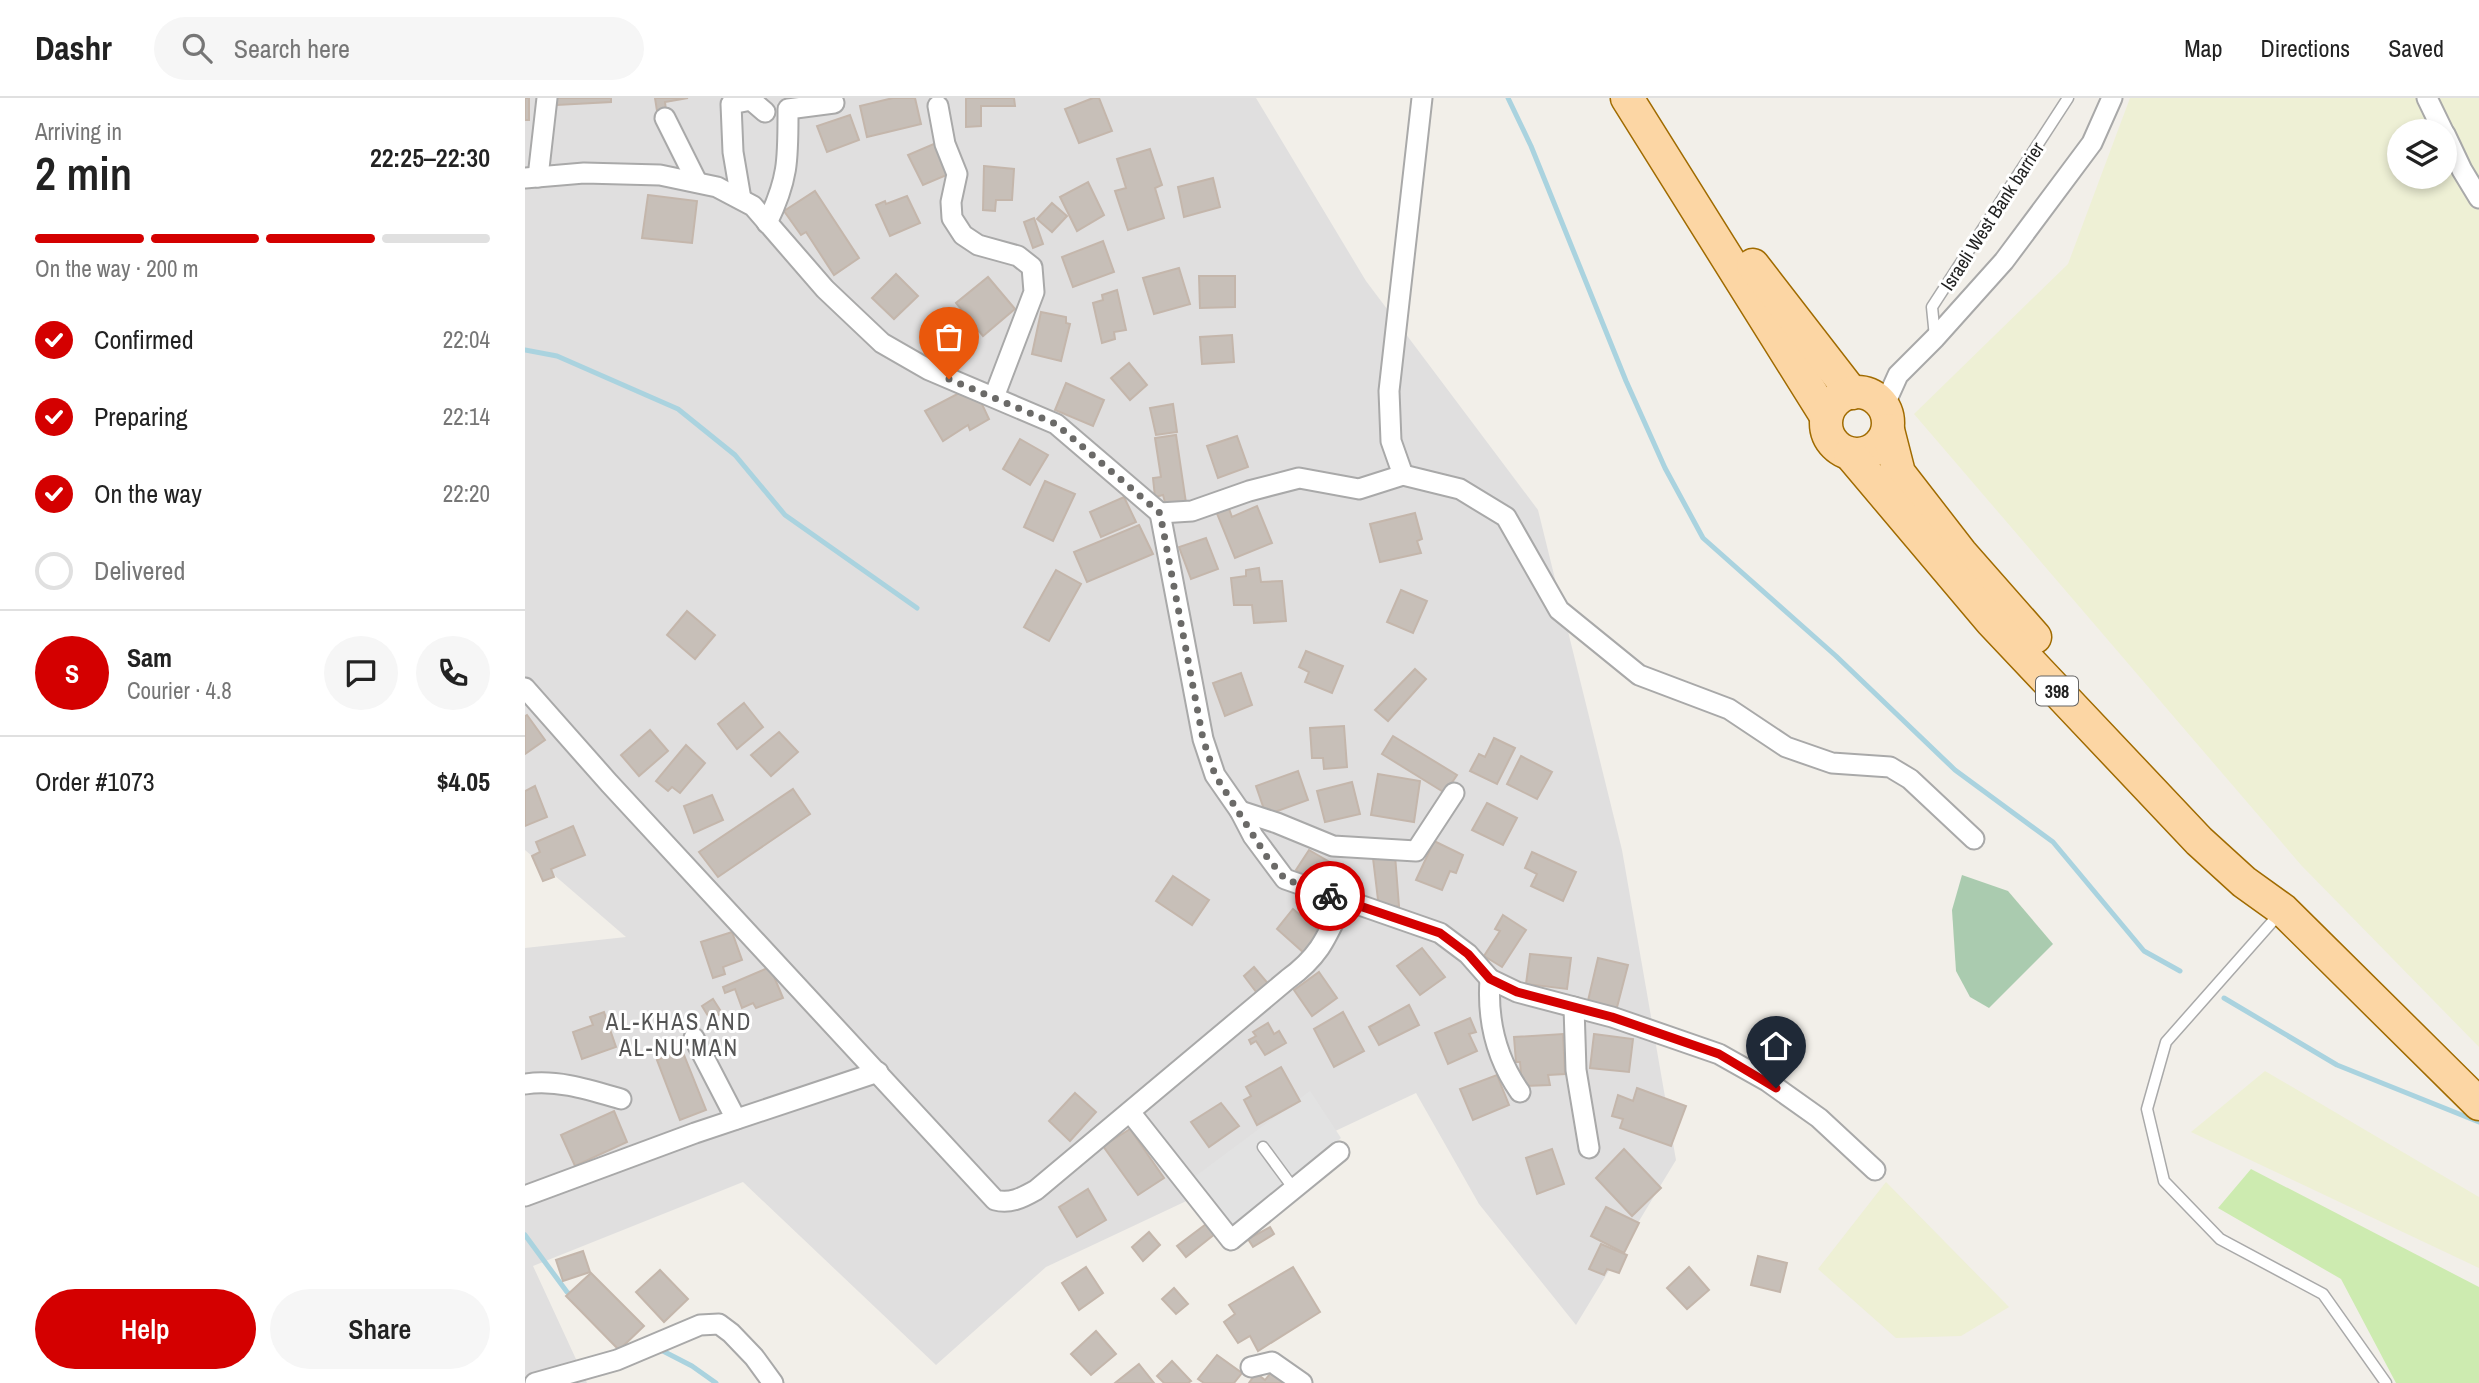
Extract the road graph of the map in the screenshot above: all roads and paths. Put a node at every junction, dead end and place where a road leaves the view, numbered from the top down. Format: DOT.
graph roads {
  1 [pos="547,98"];
  2 [pos="1422,98"];
  3 [pos="1627,98"];
  4 [pos="2068,98"];
  5 [pos="2112,98"];
  6 [pos="2427,98"];
  7 [pos="834,103"];
  8 [pos="938,106"];
  9 [pos="765,112"];
  10 [pos="665,118"];
  11 [pos="2437,119"];
  12 [pos="1646,125"];
  13 [pos="2457,160"];
  14 [pos="532,177"];
  15 [pos="697,182"];
  16 [pos="2479,198"];
  17 [pos="741,200"];
  18 [pos="767,223"];
  19 [pos="1935,338"];
  20 [pos="1852,393"];
  21 [pos="994,397"];
  22 [pos="1826,416"];
  23 [pos="1886,418"];
  24 [pos="1850,454"];
  25 [pos="1403,475"];
  26 [pos="1160,513"];
  27 [pos="2000,614"];
  28 [pos="525,688"];
  29 [pos="1454,793"];
  30 [pos="1240,811"];
  31 [pos="1974,839"];
  32 [pos="1344,900"];
  33 [pos="2283,910"];
  34 [pos="1490,979"];
  35 [pos="1574,1007"];
  36 [pos="694,1038"];
  37 [pos="878,1072"];
  38 [pos="525,1084"];
  39 [pos="1520,1093"];
  40 [pos="621,1099"];
  41 [pos="2479,1104"];
  42 [pos="1129,1112"];
  43 [pos="736,1119"];
  44 [pos="1263,1147"];
  45 [pos="1589,1148"];
  46 [pos="1339,1152"];
  47 [pos="1875,1170"];
  48 [pos="1294,1189"];
  49 [pos="525,1196"];
  50 [pos="1251,1367"];
  51 [pos="535,1383"];
  52 [pos="773,1383"];
  53 [pos="1302,1383"];
  54 [pos="2386,1383"];
  1 -- 14 [label="street"];
  2 -- 25 [label="street"];
  3 -- 12 [label="main road, 398"];
  4 -- 19 [label="lane, Israeli West Bank barrier"];
  5 -- 19 [label="street"];
  6 -- 11 [label="street"];
  7 -- 18 [label="street"];
  8 -- 21 [label="street"];
  9 -- 17 [label="street"];
  10 -- 15 [label="street"];
  12 -- 20 [label="main road, 398"];
  12 -- 22 [label="main road, 398"];
  13 -- 16 [label="street"];
  14 -- 15 [label="street"];
  15 -- 17 [label="street"];
  17 -- 18 [label="street"];
  18 -- 21 [label="street"];
  19 -- 23 [label="street"];
  20 -- 22 [label="main road"];
  20 -- 23 [label="main road"];
  21 -- 26 [label="street"];
  22 -- 24 [label="main road, 398"];
  23 -- 24 [label="main road"];
  23 -- 27 [label="main road, 398"];
  24 -- 27 [label="main road, 398"];
  25 -- 26 [label="street"];
  25 -- 31 [label="street"];
  26 -- 30 [label="street"];
  27 -- 33 [label="main road, 398"];
  28 -- 37 [label="street"];
  29 -- 30 [label="street"];
  30 -- 32 [label="street"];
  32 -- 34 [label="street"];
  32 -- 42 [label="street"];
  33 -- 41 [label="main road, 398"];
  33 -- 54 [label="lane"];
  34 -- 35 [label="street"];
  34 -- 39 [label="street"];
  35 -- 45 [label="street"];
  35 -- 47 [label="street"];
  36 -- 43 [label="street"];
  37 -- 42 [label="street"];
  37 -- 43 [label="street"];
  38 -- 40 [label="street"];
  42 -- 48 [label="street"];
  43 -- 49 [label="street"];
  44 -- 48 [label="lane"];
  46 -- 48 [label="street"];
  50 -- 53 [label="street"];
  51 -- 52 [label="street"];
}
